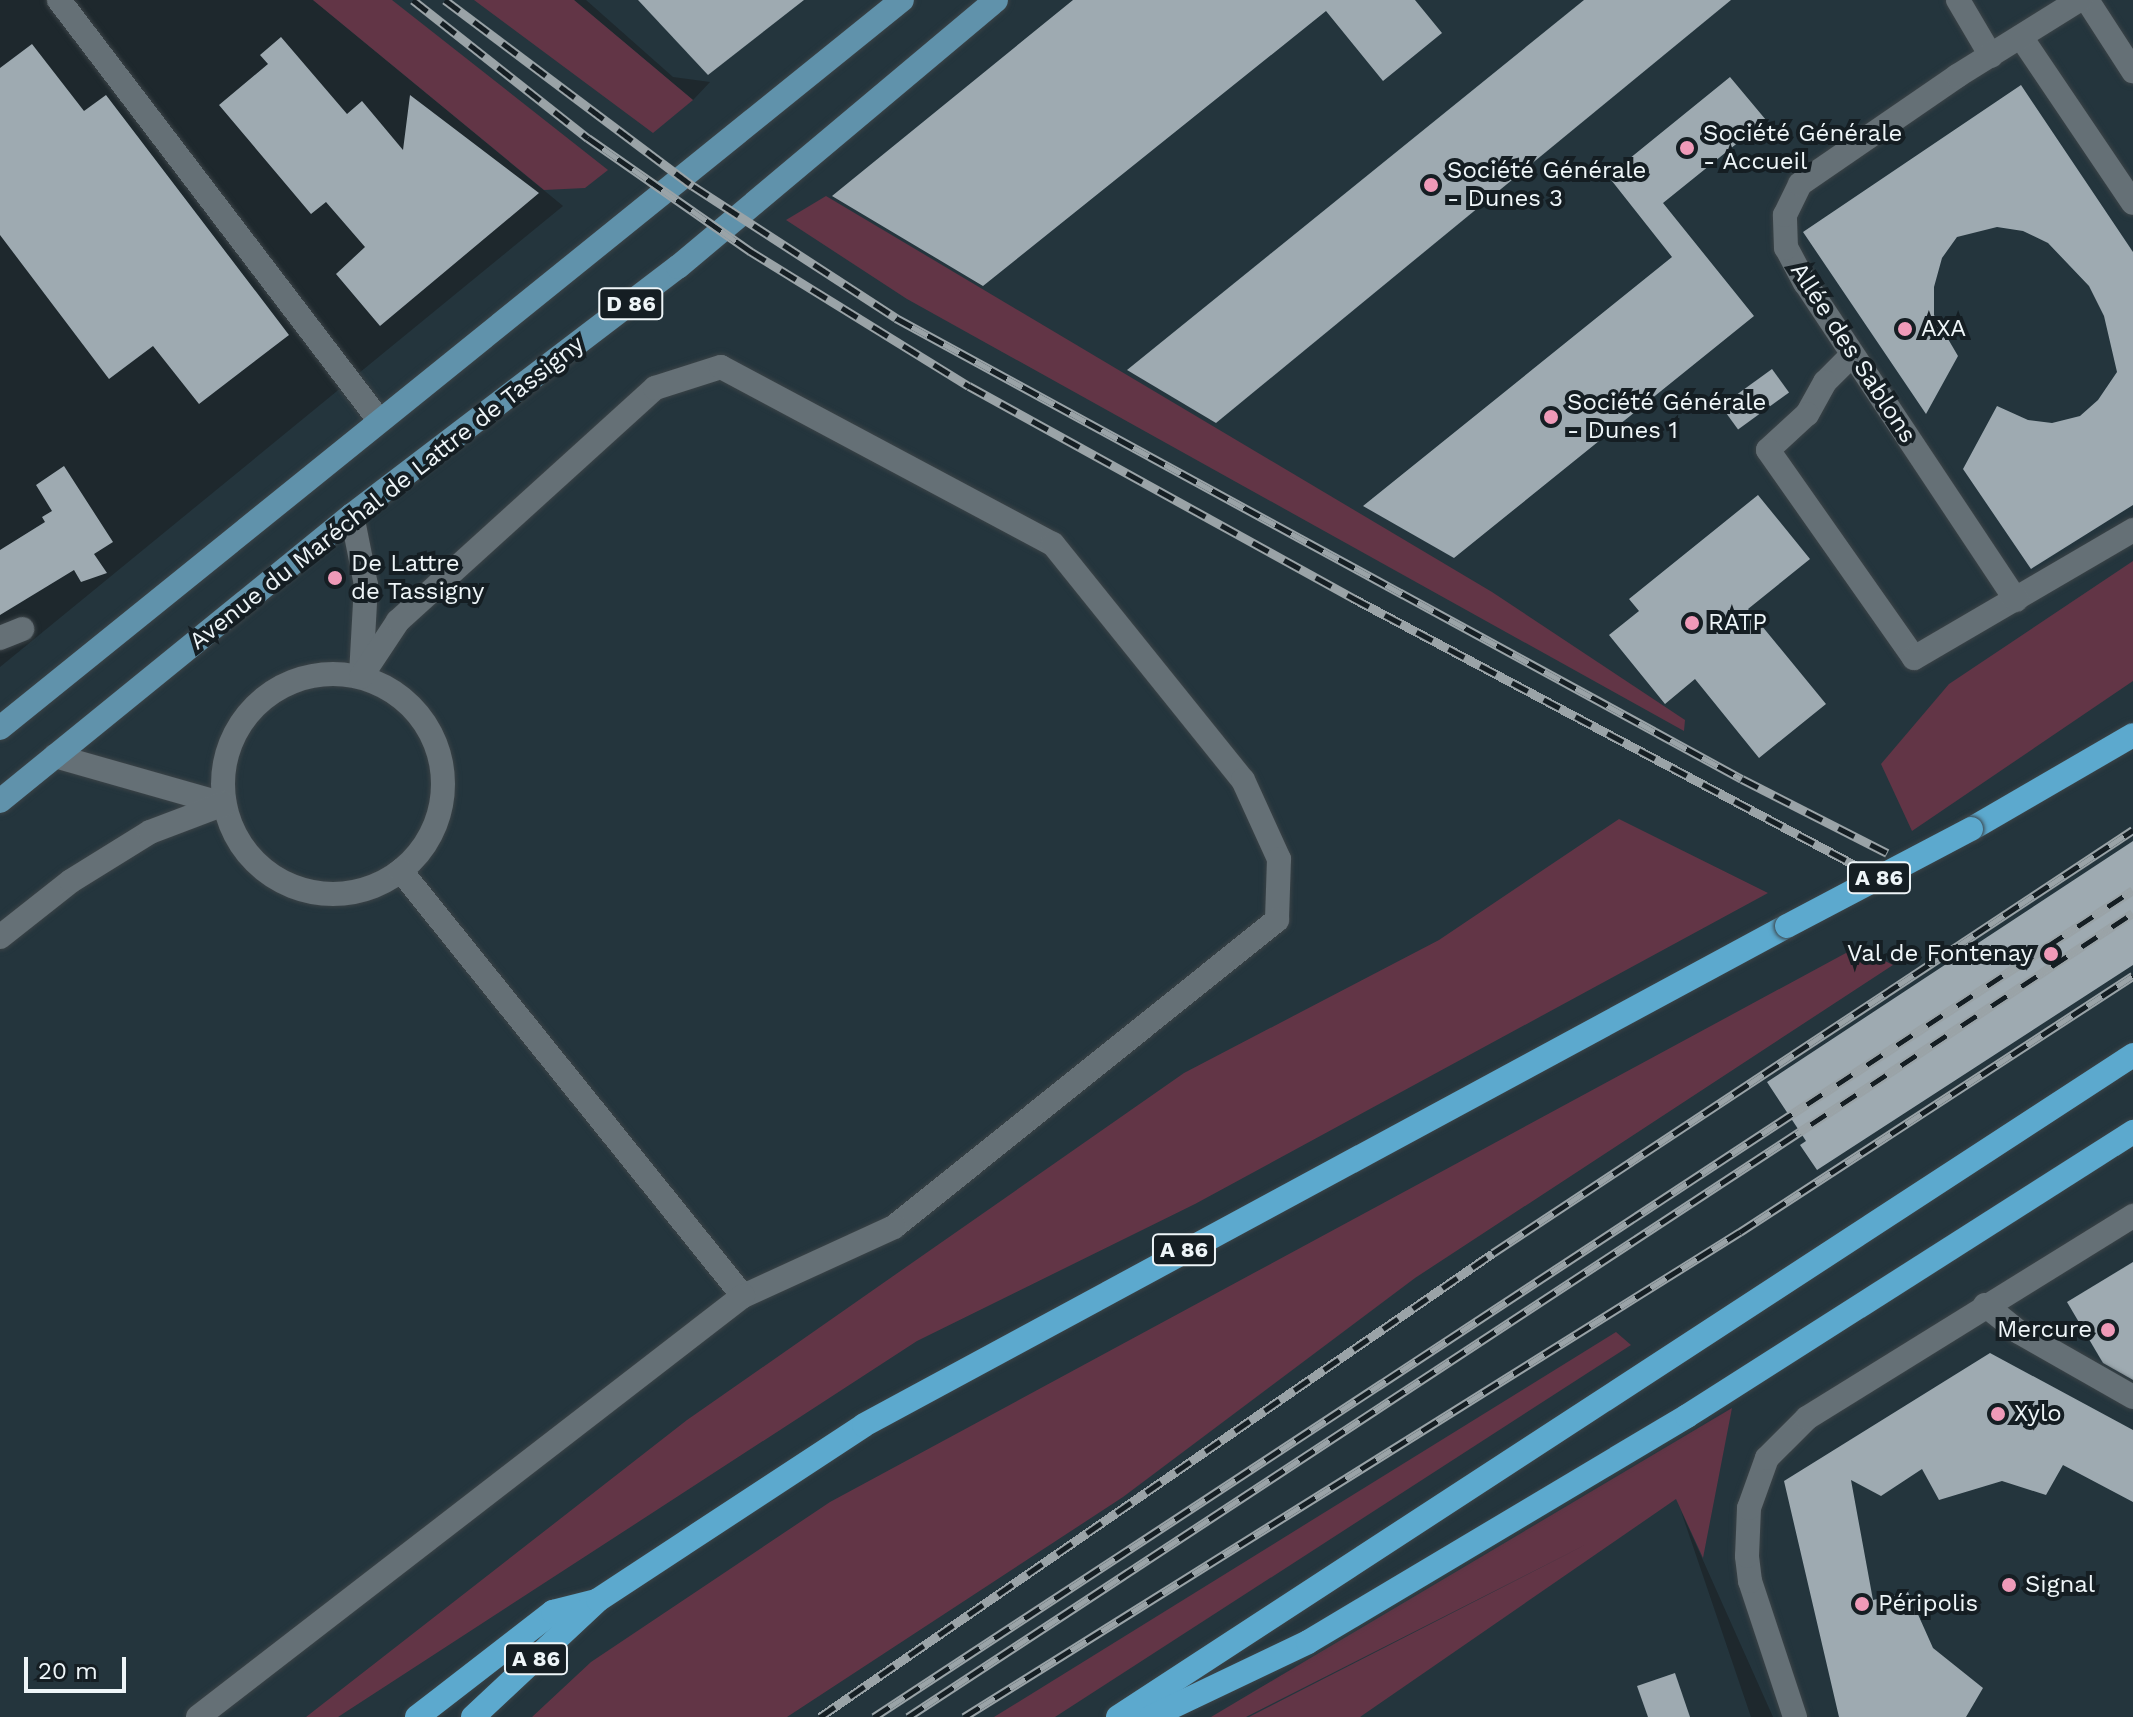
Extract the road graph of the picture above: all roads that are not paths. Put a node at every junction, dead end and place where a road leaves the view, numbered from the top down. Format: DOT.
graph roads {
  1 [pos="59,0"];
  2 [pos="902,0"];
  3 [pos="996,0"];
  4 [pos="1958,0"];
  5 [pos="2079,0"];
  6 [pos="2087,0"];
  7 [pos="2021,37"];
  8 [pos="1991,56"];
  9 [pos="2133,71"];
  10 [pos="2133,203"];
  11 [pos="1852,355"];
  12 [pos="379,420"];
  13 [pos="352,515"];
  14 [pos="2133,530"];
  15 [pos="2016,600"];
  16 [pos="361,677"];
  17 [pos="0,728"];
  18 [pos="2133,735"];
  19 [pos="55,756"];
  20 [pos="0,801"];
  21 [pos="224,804"];
  22 [pos="401,871"];
  23 [pos="0,937"];
  24 [pos="2133,1055"];
  25 [pos="2133,1132"];
  26 [pos="2133,1216"];
  27 [pos="743,1296"];
  28 [pos="1985,1305"];
  29 [pos="2133,1397"];
  30 [pos="598,1600"];
  31 [pos="198,1717"];
  32 [pos="417,1717"];
  33 [pos="473,1717"];
  34 [pos="1118,1717"];
  35 [pos="1151,1717"];
  36 [pos="1795,1717"];
  1 -- 12 [label="street"];
  2 -- 12 [label="main road, D 86"];
  3 -- 13 [label="main road, Avenue du Maréchal de Lattre de Tassigny / D 86"];
  4 -- 8 [label="street"];
  5 -- 7 [label="street, Allée des Sablons"];
  6 -- 9 [label="street"];
  7 -- 8 [label="street, Allée des Sablons"];
  7 -- 10 [label="street"];
  8 -- 11 [label="street, Allée des Sablons"];
  11 -- 15 [label="street, Allée des Sablons"];
  11 -- 15 [label="street"];
  12 -- 17 [label="main road, D 86"];
  13 -- 16 [label="street"];
  13 -- 19 [label="main road, Avenue du Maréchal de Lattre de Tassigny / D 86"];
  14 -- 15 [label="street"];
  16 -- 21 [label="street"];
  16 -- 22 [label="street"];
  16 -- 27 [label="street"];
  18 -- 30 [label="highway, A 86, bridge"];
  19 -- 20 [label="main road, Avenue du Maréchal de Lattre de Tassigny / D 86"];
  19 -- 21 [label="street"];
  21 -- 22 [label="street"];
  21 -- 23 [label="street"];
  22 -- 27 [label="street"];
  24 -- 34 [label="highway"];
  25 -- 35 [label="highway"];
  26 -- 28 [label="street"];
  27 -- 31 [label="street"];
  28 -- 29 [label="street"];
  28 -- 36 [label="street"];
  30 -- 32 [label="highway"];
  30 -- 33 [label="highway, A 86"];
}
